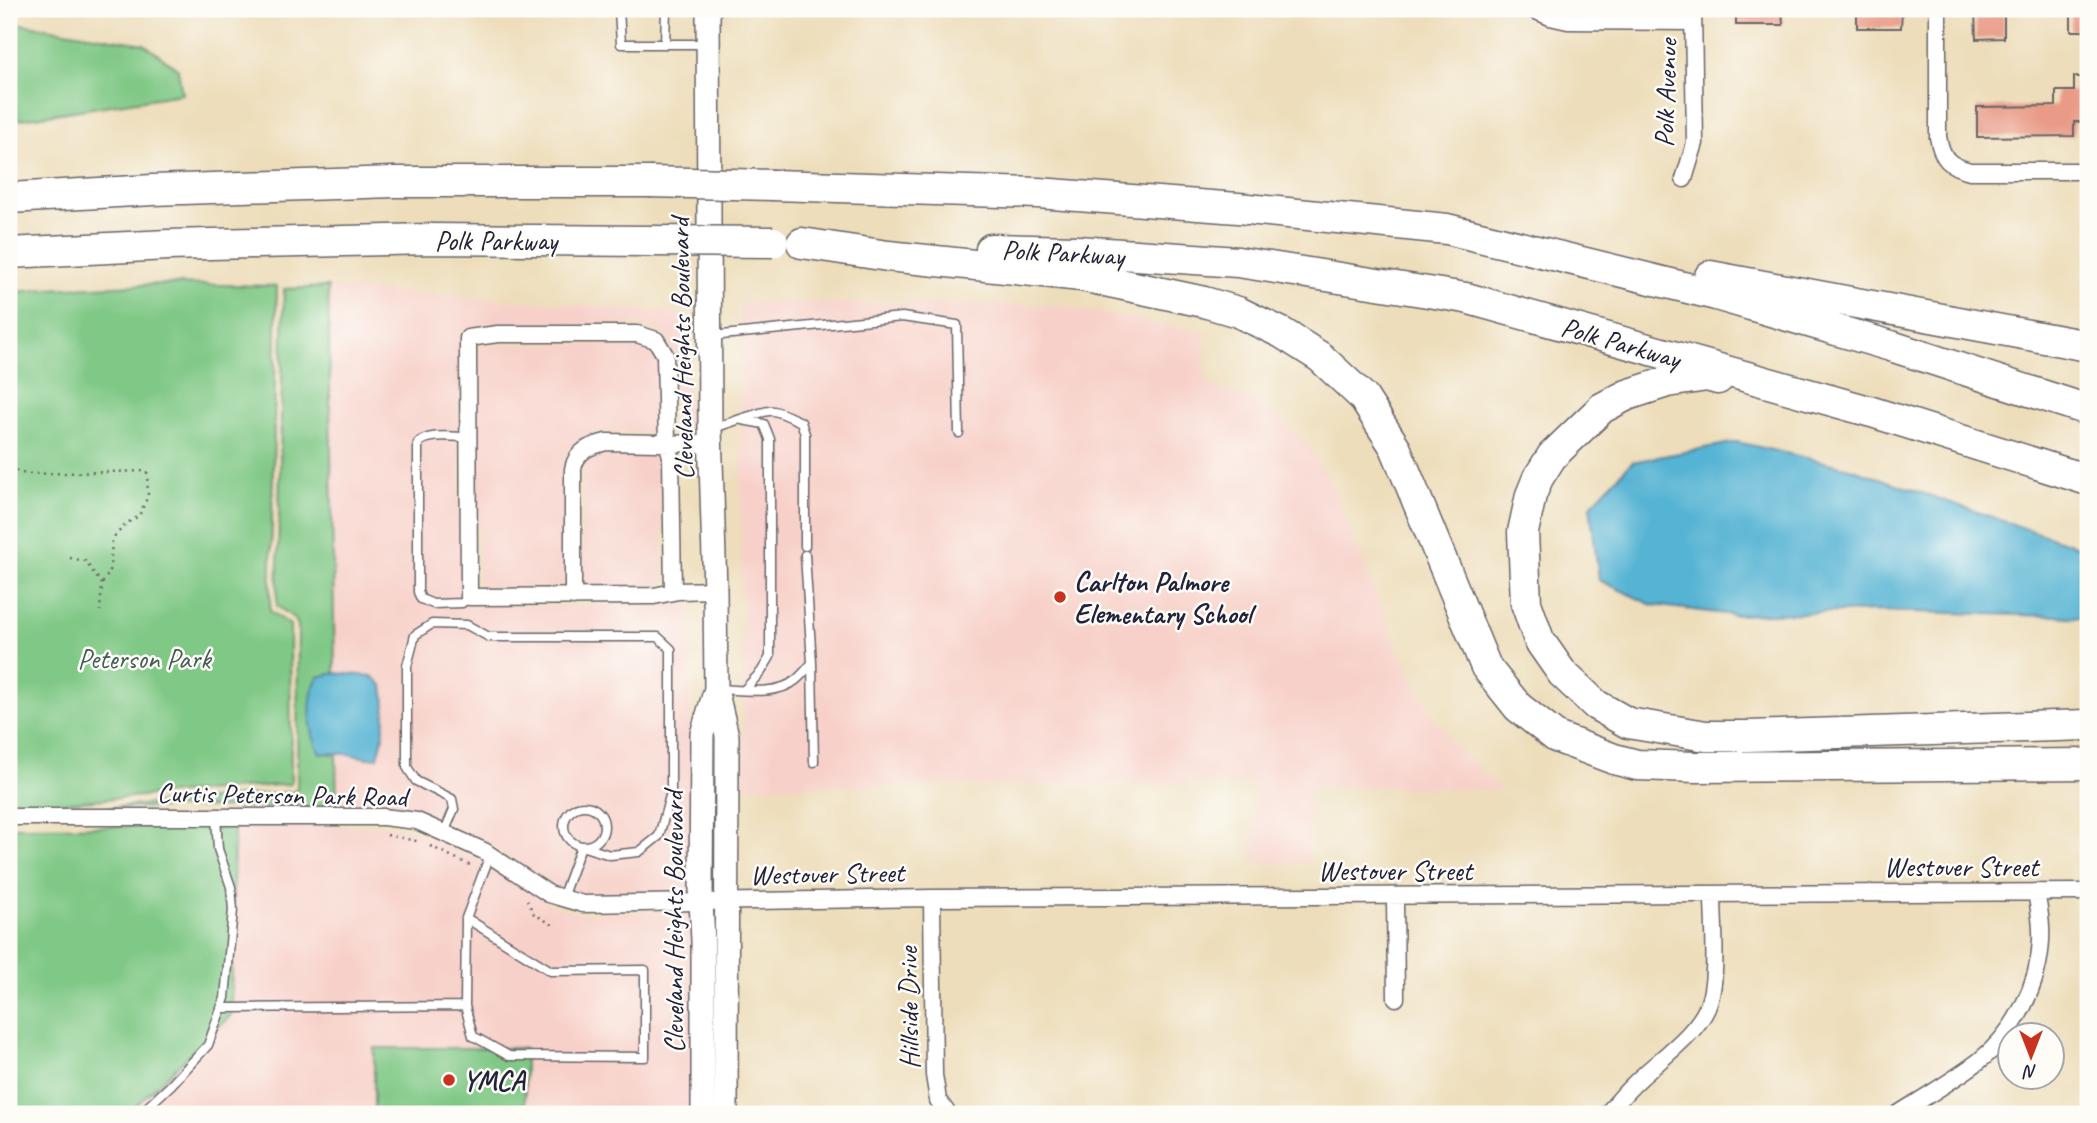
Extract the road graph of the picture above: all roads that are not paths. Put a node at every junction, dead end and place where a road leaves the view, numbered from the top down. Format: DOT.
graph roads {
  1 [pos="620,9"];
  2 [pos="666,9"];
  3 [pos="708,9"];
  4 [pos="1531,9"];
  5 [pos="1938,9"];
  6 [pos="1693,15"];
  7 [pos="665,44"];
  8 [pos="708,44"];
  9 [pos="2088,172"];
  10 [pos="1684,179"];
  11 [pos="9,198"];
  12 [pos="1447,229"];
  13 [pos="787,242"];
  14 [pos="9,253"];
  15 [pos="709,337"];
  16 [pos="2088,346"];
  17 [pos="2088,410"];
  18 [pos="1872,412"];
  19 [pos="742,420"];
  20 [pos="959,433"];
  21 [pos="710,436"];
  22 [pos="468,437"];
  23 [pos="667,442"];
  24 [pos="2088,480"];
  25 [pos="805,546"];
  26 [pos="804,555"];
  27 [pos="715,590"];
  28 [pos="673,592"];
  29 [pos="469,597"];
  30 [pos="573,597"];
  31 [pos="812,663"];
  32 [pos="716,689"];
  33 [pos="744,691"];
  34 [pos="2088,724"];
  35 [pos="814,762"];
  36 [pos="2088,764"];
  37 [pos="9,817"];
  38 [pos="216,817"];
  39 [pos="444,832"];
  40 [pos="581,846"];
  41 [pos="490,855"];
  42 [pos="2036,892"];
  43 [pos="2088,892"];
  44 [pos="1713,894"];
  45 [pos="1395,896"];
  46 [pos="562,898"];
  47 [pos="932,898"];
  48 [pos="727,900"];
  49 [pos="701,901"];
  50 [pos="466,918"];
  51 [pos="1396,998"];
  52 [pos="465,1006"];
  53 [pos="221,1008"];
  54 [pos="141,1114"];
  55 [pos="703,1114"];
  56 [pos="726,1114"];
  57 [pos="948,1114"];
  58 [pos="1607,1114"];
  59 [pos="1898,1114"];
  1 -- 7 [label="lane"];
  2 -- 7 [label="lane"];
  3 -- 8 [label="street, Cleveland Heights Boulevard"];
  4 -- 6 [label="street"];
  5 -- 9 [label="street"];
  6 -- 10 [label="street, Polk Avenue"];
  7 -- 8 [label="lane"];
  8 -- 15 [label="street, Cleveland Heights Boulevard"];
  11 -- 12 [label="highway, Polk Parkway, bridge"];
  12 -- 16 [label="highway"];
  12 -- 17 [label="highway, Polk Parkway"];
  13 -- 14 [label="highway, Polk Parkway, bridge"];
  13 -- 18 [label="highway, Polk Parkway"];
  13 -- 36 [label="highway"];
  15 -- 20 [label="lane"];
  15 -- 21 [label="street, Cleveland Heights Boulevard"];
  18 -- 24 [label="highway, Polk Parkway"];
  18 -- 34 [label="highway"];
  19 -- 21 [label="lane"];
  19 -- 25 [label="lane"];
  19 -- 33 [label="lane"];
  21 -- 23 [label="street"];
  21 -- 27 [label="street, Cleveland Heights Boulevard"];
  22 -- 23 [label="street"];
  22 -- 29 [label="street"];
  22 -- 29 [label="lane"];
  23 -- 28 [label="street"];
  23 -- 30 [label="street"];
  26 -- 31 [label="lane"];
  27 -- 28 [label="street"];
  27 -- 32 [label="street, Cleveland Heights Boulevard"];
  28 -- 30 [label="street"];
  29 -- 30 [label="street"];
  31 -- 33 [label="lane"];
  31 -- 35 [label="lane"];
  32 -- 33 [label="lane"];
  32 -- 48 [label="street, Cleveland Heights Boulevard"];
  32 -- 49 [label="street, Cleveland Heights Boulevard"];
  37 -- 38 [label="street, Curtis Peterson Park Road"];
  38 -- 39 [label="street, Curtis Peterson Park Road"];
  38 -- 53 [label="lane"];
  39 -- 40 [label="lane"];
  39 -- 41 [label="street, Curtis Peterson Park Road"];
  40 -- 40 [label="lane"];
  40 -- 46 [label="lane"];
  41 -- 46 [label="street, Curtis Peterson Park Road"];
  41 -- 50 [label="lane"];
  42 -- 43 [label="street, Westover Street"];
  42 -- 44 [label="street, Westover Street"];
  42 -- 59 [label="street"];
  44 -- 45 [label="street, Westover Street"];
  44 -- 58 [label="street"];
  45 -- 47 [label="street, Westover Street"];
  45 -- 51 [label="street"];
  46 -- 49 [label="street, Curtis Peterson Park Road"];
  47 -- 48 [label="street, Westover Street"];
  47 -- 57 [label="street, Hillside Drive"];
  48 -- 49 [label="street, Westover Street"];
  48 -- 56 [label="street, Cleveland Heights Boulevard"];
  49 -- 55 [label="street, Cleveland Heights Boulevard"];
  50 -- 52 [label="lane"];
  50 -- 52 [label="lane"];
  52 -- 53 [label="lane"];
  53 -- 54 [label="lane"];
}
